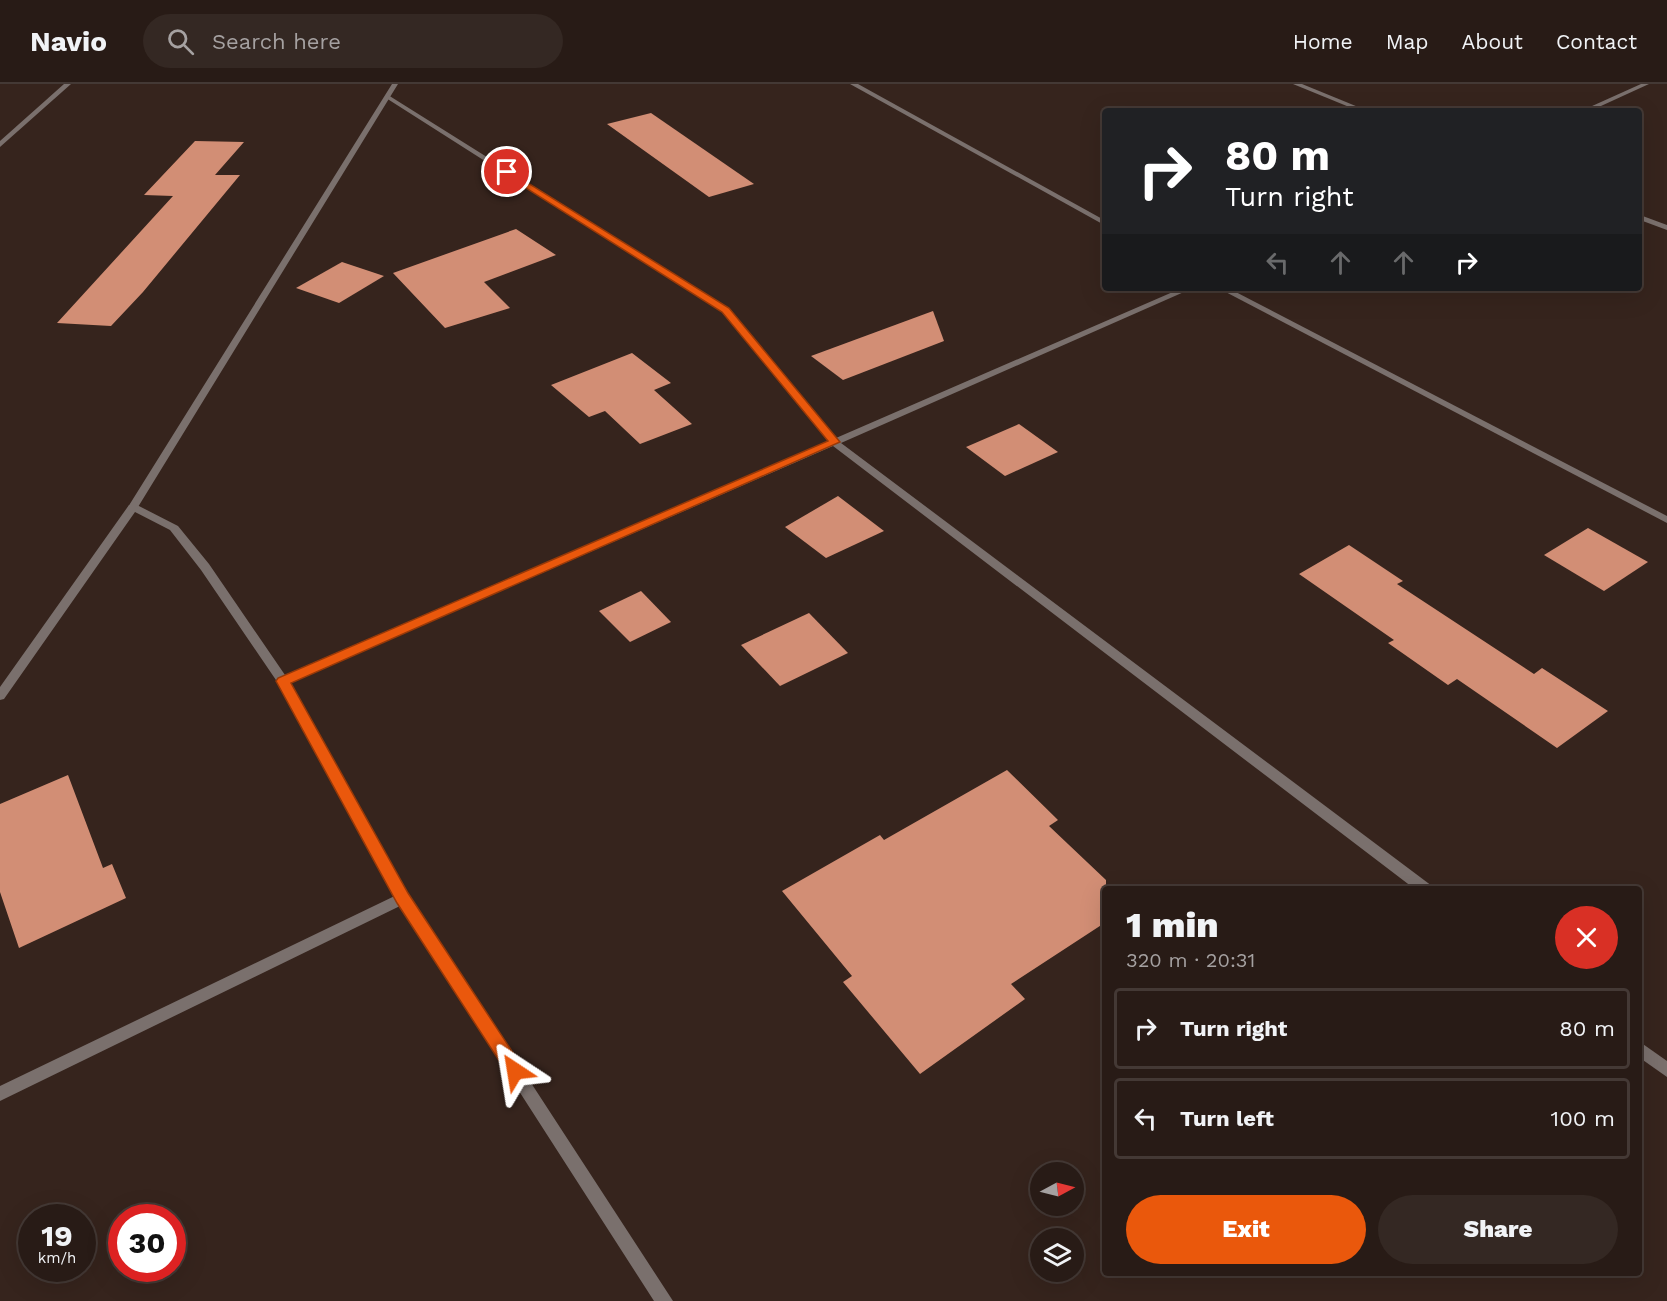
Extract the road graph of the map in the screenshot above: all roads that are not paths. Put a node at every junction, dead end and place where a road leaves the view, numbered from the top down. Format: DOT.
graph roads {
  1 [pos="68,84"];
  2 [pos="395,84"];
  3 [pos="853,84"];
  4 [pos="1296,84"];
  5 [pos="1646,84"];
  6 [pos="388,97"];
  7 [pos="1357,108"];
  8 [pos="1591,108"];
  9 [pos="0,145"];
  10 [pos="1642,218"];
  11 [pos="1102,222"];
  12 [pos="1667,228"];
  13 [pos="1182,291"];
  14 [pos="1228,291"];
  15 [pos="834,442"];
  16 [pos="133,507"];
  17 [pos="1667,520"];
  18 [pos="283,681"];
  19 [pos="0,696"];
  20 [pos="1422,886"];
  21 [pos="403,898"];
  22 [pos="1642,1051"];
  23 [pos="1667,1070"];
  24 [pos="0,1094"];
  25 [pos="664,1301"];
  1 -- 9 [label="street"];
  2 -- 6 [label="street"];
  3 -- 11 [label="street"];
  4 -- 7 [label="street"];
  5 -- 8 [label="street"];
  6 -- 15 [label="street"];
  6 -- 16 [label="street"];
  10 -- 12 [label="street"];
  13 -- 15 [label="street"];
  14 -- 17 [label="street"];
  15 -- 18 [label="street"];
  15 -- 20 [label="street"];
  16 -- 18 [label="street"];
  16 -- 19 [label="street"];
  18 -- 21 [label="street"];
  21 -- 24 [label="street"];
  21 -- 25 [label="street"];
  22 -- 23 [label="street"];
}
